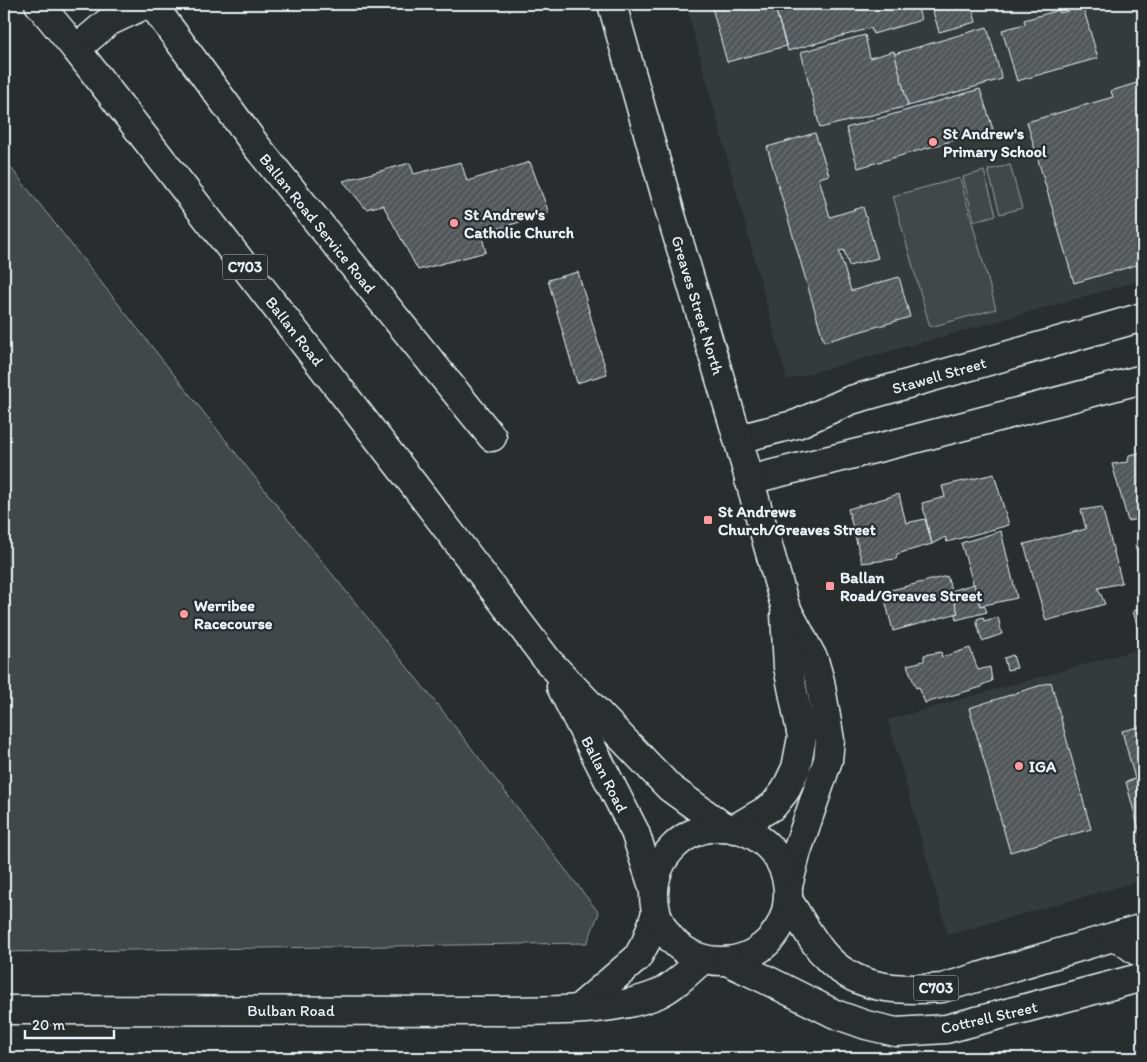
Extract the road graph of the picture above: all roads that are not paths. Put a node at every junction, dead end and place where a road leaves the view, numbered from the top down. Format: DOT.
graph roads {
  1 [pos="39,4"];
  2 [pos="146,4"];
  3 [pos="152,4"];
  4 [pos="612,4"];
  5 [pos="76,49"];
  6 [pos="1143,318"];
  7 [pos="1143,380"];
  8 [pos="492,437"];
  9 [pos="738,439"];
  10 [pos="749,480"];
  11 [pos="785,606"];
  12 [pos="548,661"];
  13 [pos="729,828"];
  14 [pos="788,893"];
  15 [pos="655,901"];
  16 [pos="1143,928"];
  17 [pos="1116,936"];
  18 [pos="1143,952"];
  19 [pos="715,960"];
  20 [pos="1143,977"];
  21 [pos="579,1008"];
  22 [pos="4,1010"];
  1 -- 5 [label="street, Ballan Road / C703"];
  2 -- 5 [label="street"];
  3 -- 8 [label="street, Ballan Road Service Road"];
  4 -- 9 [label="street, Greaves Street North"];
  5 -- 12 [label="street, Ballan Road / C703"];
  6 -- 9 [label="street, Stawell Street"];
  7 -- 10 [label="street"];
  9 -- 10 [label="street, Greaves Street North"];
  10 -- 11 [label="street, Greaves Street North"];
  11 -- 13 [label="street, Greaves Street North"];
  11 -- 14 [label="street, Greaves Street North"];
  12 -- 13 [label="street, Ballan Road / C703"];
  12 -- 15 [label="street, Ballan Road / C703"];
  13 -- 14 [label="street, C703"];
  13 -- 15 [label="street"];
  14 -- 17 [label="street, C703"];
  14 -- 19 [label="street"];
  15 -- 19 [label="street, C703"];
  15 -- 21 [label="street"];
  16 -- 17 [label="street, C703"];
  17 -- 18 [label="street"];
  19 -- 20 [label="street, Cottrell Street / C703"];
  19 -- 21 [label="street, Bulban Road"];
  21 -- 22 [label="street, Bulban Road"];
}
